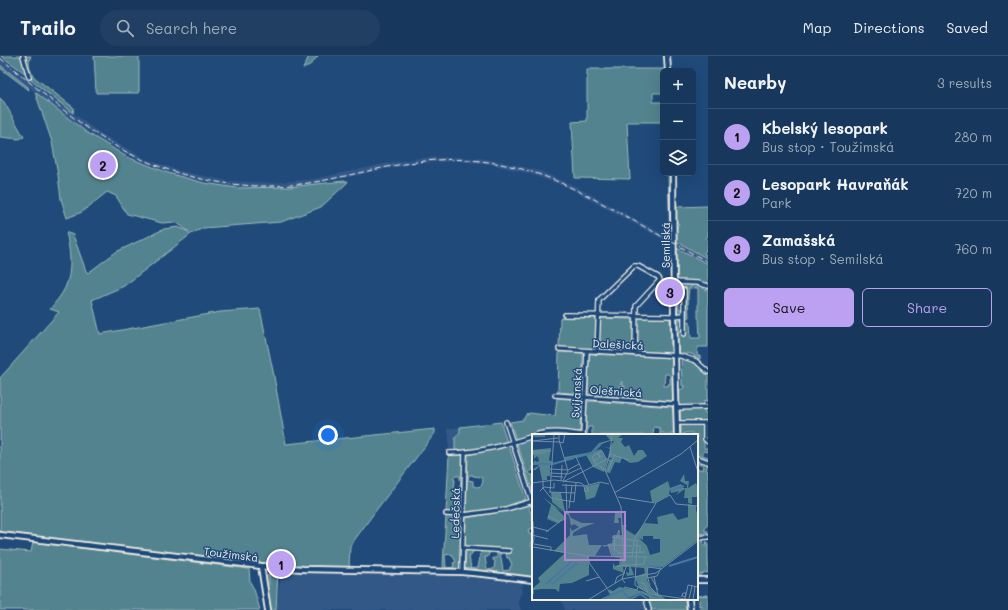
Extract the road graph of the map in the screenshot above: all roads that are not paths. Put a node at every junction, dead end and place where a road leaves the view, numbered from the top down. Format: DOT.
graph roads {
  1 [pos="23,56"];
  2 [pos="667,56"];
  3 [pos="668,68"];
  4 [pos="29,77"];
  5 [pos="673,176"];
  6 [pos="674,282"];
  7 [pos="708,286"];
  8 [pos="684,290"];
  9 [pos="683,314"];
  10 [pos="565,315"];
  11 [pos="598,316"];
  12 [pos="636,316"];
  13 [pos="674,316"];
  14 [pos="684,334"];
  15 [pos="559,349"];
  16 [pos="587,351"];
  17 [pos="597,352"];
  18 [pos="635,354"];
  19 [pos="676,356"];
  20 [pos="708,372"];
  21 [pos="555,396"];
  22 [pos="586,398"];
  23 [pos="676,406"];
  24 [pos="708,407"];
  25 [pos="506,422"];
  26 [pos="677,423"];
  27 [pos="706,423"];
  28 [pos="538,434"];
  29 [pos="576,434"];
  30 [pos="583,434"];
  31 [pos="677,434"];
  32 [pos="532,436"];
  33 [pos="513,442"];
  34 [pos="708,442"];
  35 [pos="449,453"];
  36 [pos="465,453"];
  37 [pos="698,458"];
  38 [pos="708,462"];
  39 [pos="532,499"];
  40 [pos="532,502"];
  41 [pos="446,514"];
  42 [pos="464,515"];
  43 [pos="0,535"];
  44 [pos="708,537"];
  45 [pos="698,538"];
  46 [pos="463,548"];
  47 [pos="509,551"];
  48 [pos="261,566"];
  49 [pos="462,572"];
  50 [pos="532,580"];
  51 [pos="646,600"];
  52 [pos="689,600"];
  53 [pos="268,610"];
  54 [pos="649,610"];
  55 [pos="690,610"];
  1 -- 4 [label="street"];
  2 -- 3 [label="street"];
  5 -- 6 [label="street, Semilská"];
  6 -- 7 [label="street"];
  6 -- 13 [label="street, Semilská"];
  8 -- 9 [label="street"];
  9 -- 13 [label="street"];
  9 -- 14 [label="street"];
  10 -- 11 [label="street"];
  11 -- 12 [label="street"];
  11 -- 12 [label="street"];
  11 -- 17 [label="street"];
  12 -- 13 [label="street"];
  12 -- 18 [label="street"];
  13 -- 19 [label="street, Semilská"];
  15 -- 16 [label="street, Dalešická"];
  16 -- 17 [label="street, Dalešická"];
  16 -- 22 [label="street, Svijanská"];
  17 -- 18 [label="street, Dalešická"];
  18 -- 19 [label="street, Dalešická"];
  19 -- 20 [label="street, Dalešická"];
  19 -- 23 [label="street, Semilská"];
  21 -- 22 [label="street, Olešnická"];
  22 -- 23 [label="street, Olešnická"];
  22 -- 30 [label="street, Svijanská"];
  23 -- 24 [label="street, Olešnická"];
  23 -- 26 [label="street, Semilská"];
  25 -- 33 [label="street"];
  26 -- 27 [label="street"];
  26 -- 31 [label="street, Semilská"];
  27 -- 34 [label="street"];
  28 -- 29 [label="street"];
  32 -- 33 [label="street"];
  33 -- 36 [label="street"];
  33 -- 39 [label="street"];
  35 -- 36 [label="street"];
  36 -- 42 [label="street, Ledečská"];
  37 -- 38 [label="street"];
  40 -- 42 [label="street"];
  41 -- 42 [label="street"];
  42 -- 46 [label="street, Ledečská"];
  43 -- 48 [label="street, Toužimská"];
  44 -- 45 [label="street"];
  46 -- 47 [label="street"];
  46 -- 49 [label="street, Ledečská"];
  48 -- 49 [label="street, Toužimská"];
  48 -- 53 [label="street"];
  49 -- 50 [label="street, Toužimská"];
  51 -- 54 [label="street"];
  52 -- 55 [label="street"];
}
